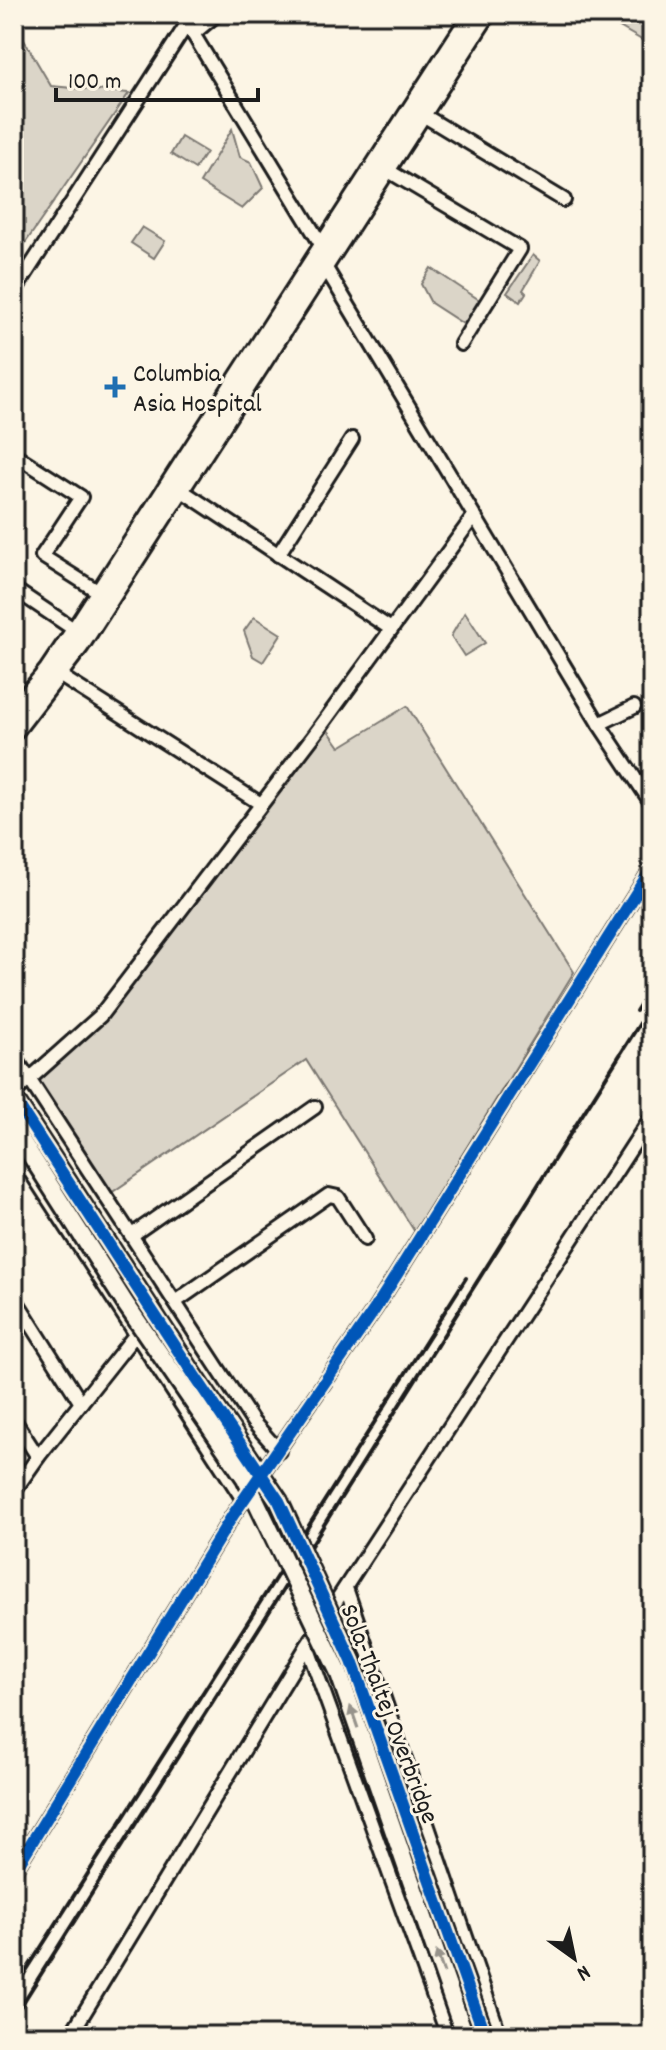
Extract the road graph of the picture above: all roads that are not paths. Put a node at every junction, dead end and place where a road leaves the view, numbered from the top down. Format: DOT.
graph roads {
  1 [pos="217,14"];
  2 [pos="472,14"];
  3 [pos="487,14"];
  4 [pos="187,24"];
  5 [pos="423,115"];
  6 [pos="387,170"];
  7 [pos="564,200"];
  8 [pos="321,256"];
  9 [pos="14,292"];
  10 [pos="461,344"];
  11 [pos="352,439"];
  12 [pos="14,454"];
  13 [pos="181,490"];
  14 [pos="474,516"];
  15 [pos="278,555"];
  16 [pos="14,589"];
  17 [pos="99,592"];
  18 [pos="391,629"];
  19 [pos="75,630"];
  20 [pos="59,675"];
  21 [pos="634,707"];
  22 [pos="14,711"];
  23 [pos="599,724"];
  24 [pos="14,732"];
  25 [pos="261,804"];
  26 [pos="652,804"];
  27 [pos="652,868"];
  28 [pos="14,1056"];
  29 [pos="29,1079"];
  30 [pos="14,1096"];
  31 [pos="315,1107"];
  32 [pos="652,1116"];
  33 [pos="14,1129"];
  34 [pos="14,1146"];
  35 [pos="132,1235"];
  36 [pos="365,1239"];
  37 [pos="14,1297"];
  38 [pos="175,1302"];
  39 [pos="135,1335"];
  40 [pos="81,1403"];
  41 [pos="14,1420"];
  42 [pos="279,1451"];
  43 [pos="38,1457"];
  44 [pos="14,1491"];
  45 [pos="244,1501"];
  46 [pos="346,1588"];
  47 [pos="307,1646"];
  48 [pos="14,1871"];
  49 [pos="70,2036"];
  50 [pos="448,2036"];
  51 [pos="465,2036"];
  52 [pos="485,2036"];
  53 [pos="500,2036"];
  1 -- 4 [label="street"];
  2 -- 8 [label="street"];
  3 -- 5 [label="street"];
  4 -- 8 [label="street"];
  4 -- 9 [label="street"];
  5 -- 6 [label="street"];
  5 -- 7 [label="street"];
  6 -- 8 [label="street"];
  6 -- 10 [label="street"];
  8 -- 13 [label="street"];
  8 -- 14 [label="street"];
  8 -- 17 [label="street"];
  11 -- 15 [label="street"];
  12 -- 17 [label="street"];
  13 -- 15 [label="street"];
  13 -- 20 [label="street"];
  14 -- 18 [label="street"];
  14 -- 23 [label="street"];
  15 -- 18 [label="street"];
  16 -- 19 [label="street"];
  17 -- 19 [label="street"];
  18 -- 25 [label="street"];
  19 -- 22 [label="street"];
  20 -- 24 [label="street"];
  20 -- 25 [label="street"];
  21 -- 23 [label="street"];
  23 -- 26 [label="street"];
  25 -- 29 [label="street"];
  27 -- 42 [label="street"];
  28 -- 29 [label="street"];
  29 -- 30 [label="street"];
  29 -- 35 [label="street"];
  30 -- 52 [label="street, Sola-Thaltej Overbridge, bridge"];
  31 -- 35 [label="street"];
  32 -- 46 [label="street"];
  51 -- 33 [label="street, Sola-Thaltej Overbridge, one-way, bridge"];
  34 -- 39 [label="street"];
  35 -- 38 [label="street"];
  36 -- 38 [label="street"];
  37 -- 40 [label="street"];
  38 -- 42 [label="street"];
  39 -- 40 [label="street"];
  39 -- 45 [label="street"];
  40 -- 43 [label="street"];
  41 -- 43 [label="street"];
  42 -- 45 [label="street"];
  43 -- 44 [label="street"];
  45 -- 48 [label="street"];
  46 -- 47 [label="street"];
  46 -- 53 [label="street"];
  47 -- 49 [label="street"];
  47 -- 50 [label="street"];
}
